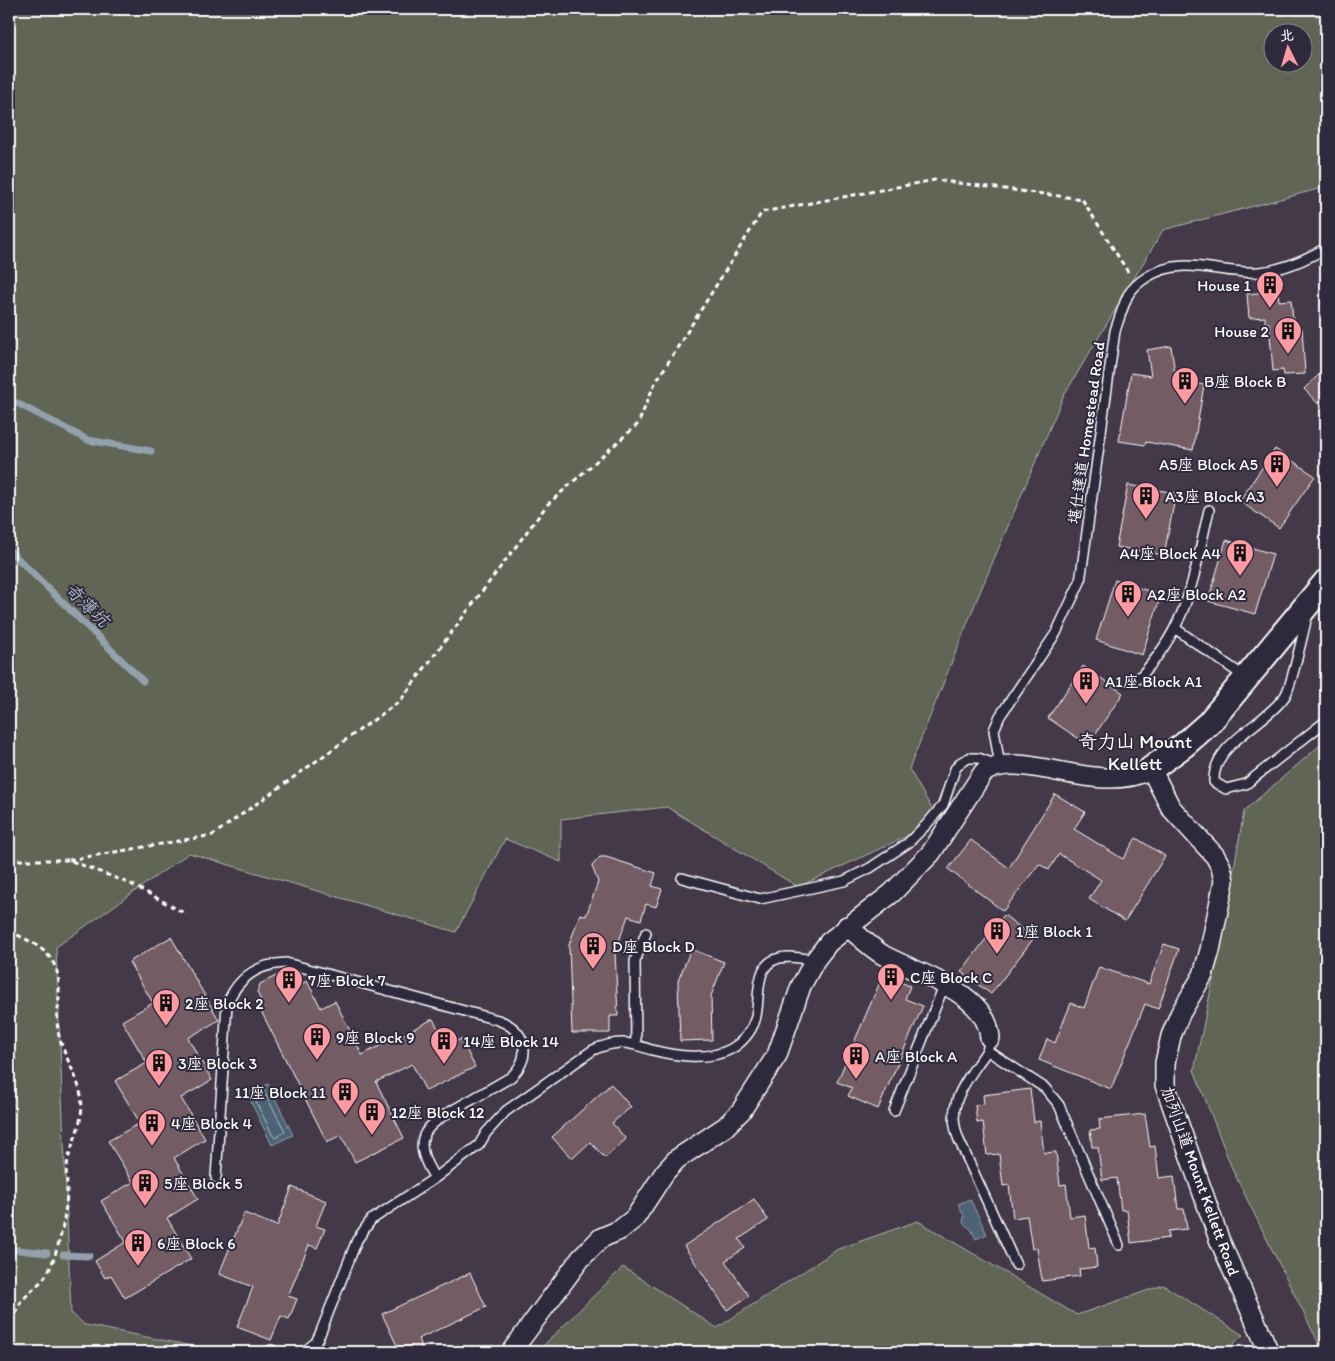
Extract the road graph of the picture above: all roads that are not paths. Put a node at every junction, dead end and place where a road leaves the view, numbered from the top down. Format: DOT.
graph roads {
  1 [pos="1326,248"];
  2 [pos="1209,510"];
  3 [pos="1319,591"];
  4 [pos="1176,629"];
  5 [pos="1246,678"];
  6 [pos="1138,679"];
  7 [pos="1326,721"];
  8 [pos="1000,766"];
  9 [pos="1151,769"];
  10 [pos="682,878"];
  11 [pos="847,926"];
  12 [pos="646,933"];
  13 [pos="815,960"];
  14 [pos="945,983"];
  15 [pos="636,1044"];
  16 [pos="989,1044"];
  17 [pos="894,1111"];
  18 [pos="216,1178"];
  19 [pos="435,1178"];
  20 [pos="1119,1245"];
  21 [pos="1016,1265"];
  22 [pos="304,1352"];
  23 [pos="511,1352"];
  24 [pos="1269,1352"];
  1 -- 8 [label="lane, 堪仕達道 Homestead Road"];
  2 -- 4 [label="lane"];
  3 -- 5 [label="street"];
  3 -- 7 [label="lane"];
  4 -- 5 [label="lane"];
  4 -- 6 [label="lane"];
  5 -- 9 [label="street"];
  8 -- 9 [label="street"];
  8 -- 10 [label="lane"];
  8 -- 11 [label="street"];
  9 -- 24 [label="street, 加列山道 Mount Kellett Road"];
  11 -- 13 [label="street"];
  11 -- 14 [label="street"];
  12 -- 15 [label="lane"];
  13 -- 15 [label="lane"];
  13 -- 23 [label="street"];
  14 -- 16 [label="street"];
  14 -- 17 [label="lane"];
  15 -- 19 [label="lane"];
  16 -- 20 [label="lane"];
  16 -- 21 [label="lane"];
  18 -- 19 [label="lane"];
  19 -- 22 [label="lane"];
}
